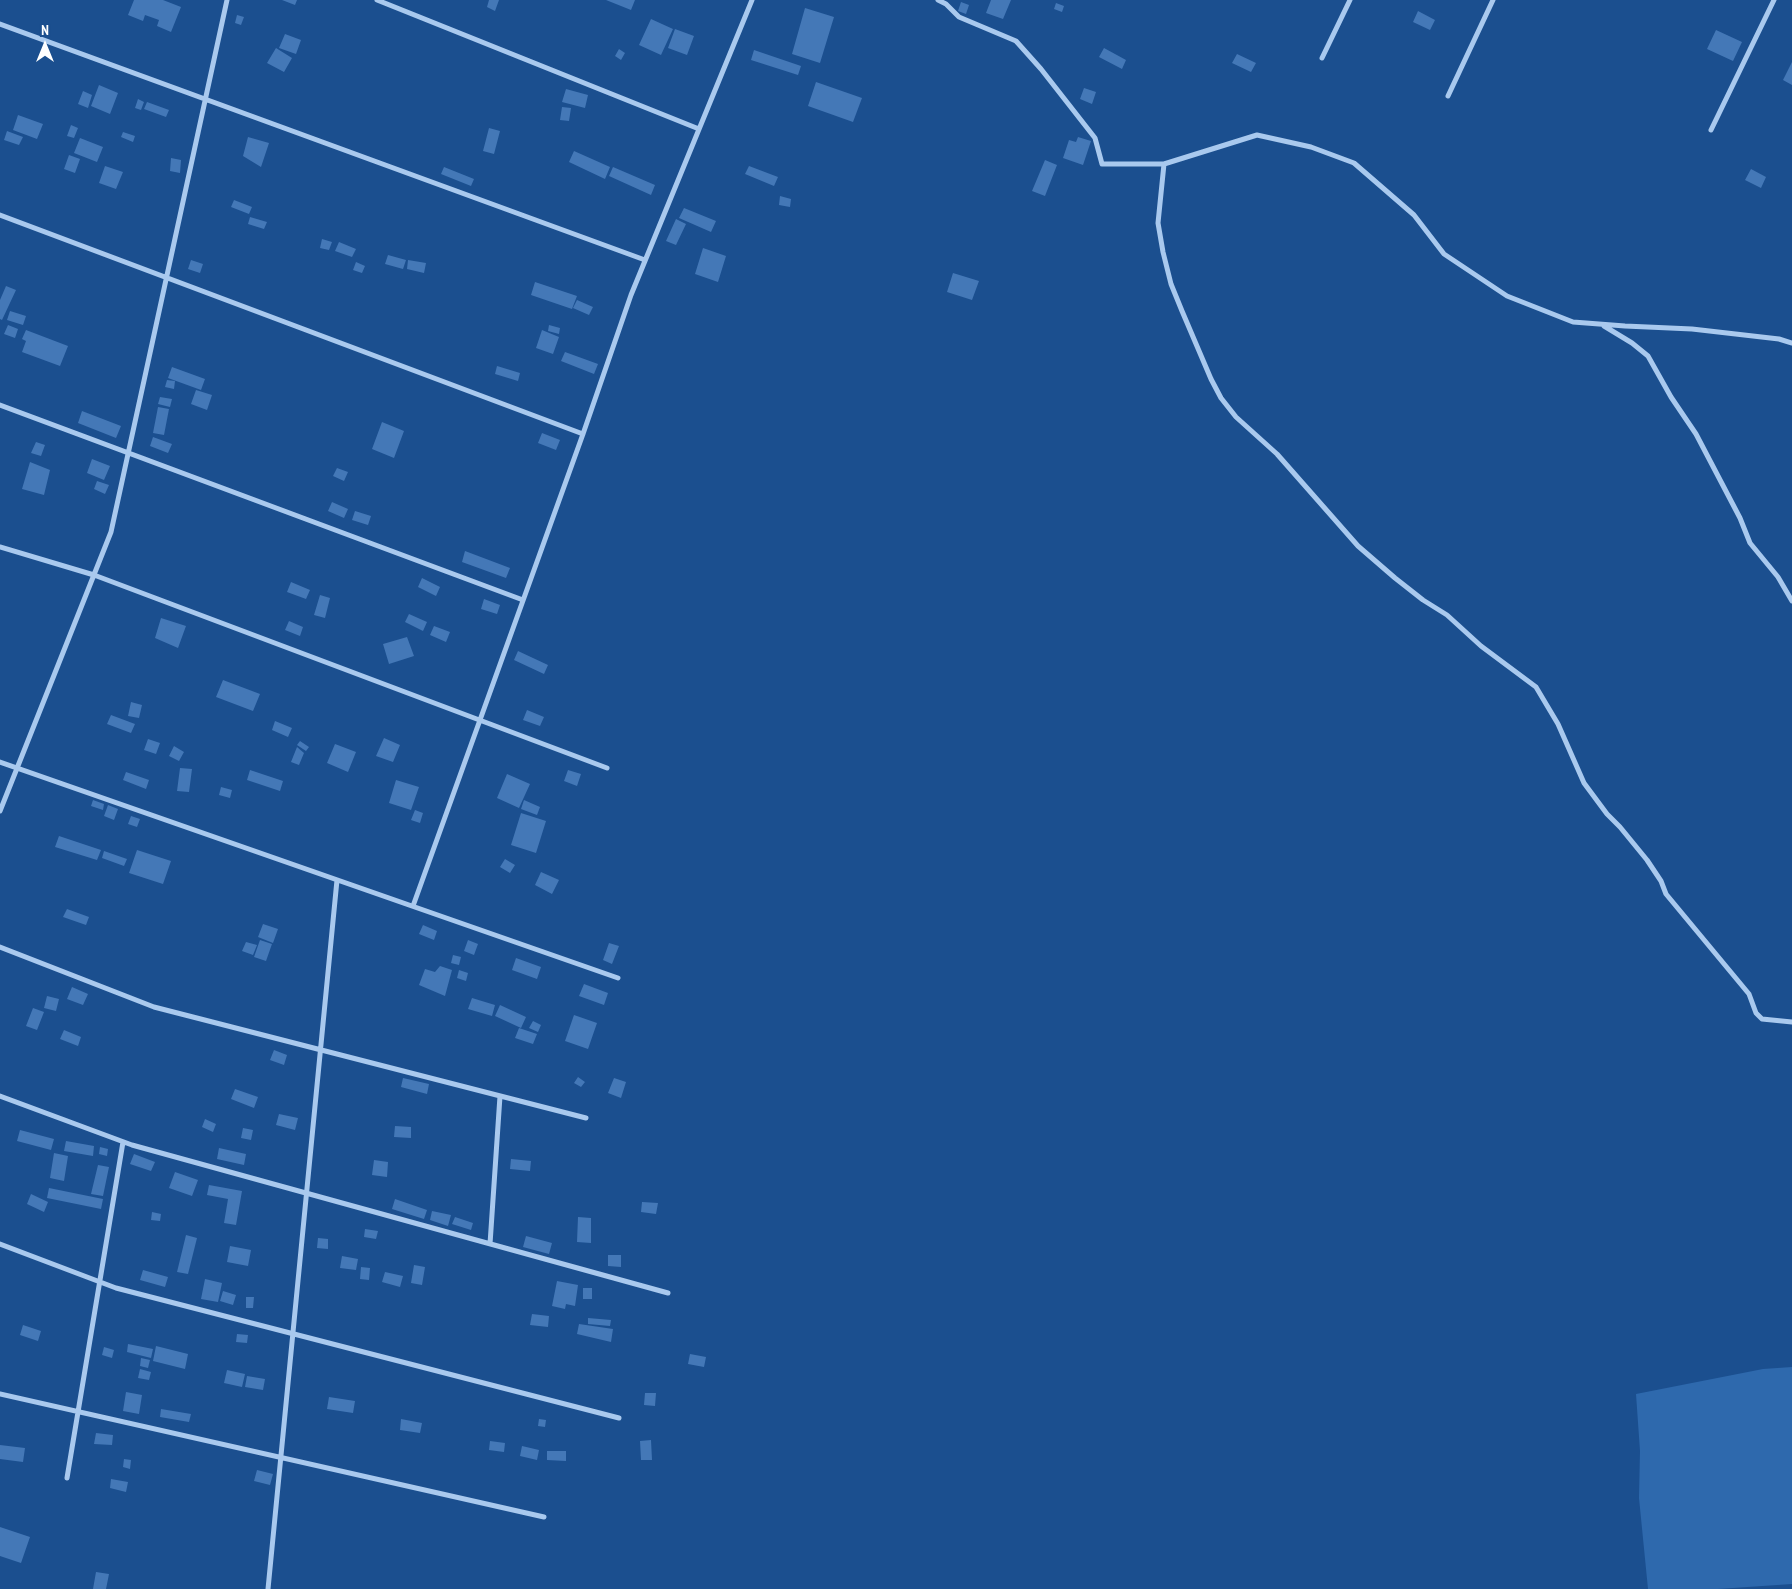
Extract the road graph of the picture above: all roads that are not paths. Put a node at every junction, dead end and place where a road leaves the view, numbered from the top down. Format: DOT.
graph roads {
  1 [pos="227,0"];
  2 [pos="377,0"];
  3 [pos="752,0"];
  4 [pos="938,0"];
  5 [pos="1350,0"];
  6 [pos="1493,0"];
  7 [pos="1774,0"];
  8 [pos="946,2"];
  9 [pos="0,24"];
  10 [pos="1322,58"];
  11 [pos="1448,96"];
  12 [pos="205,99"];
  13 [pos="699,129"];
  14 [pos="1711,130"];
  15 [pos="1164,164"];
  16 [pos="0,215"];
  17 [pos="645,260"];
  18 [pos="166,278"];
  19 [pos="1601,324"];
  20 [pos="1792,343"];
  21 [pos="0,405"];
  22 [pos="583,434"];
  23 [pos="128,453"];
  24 [pos="0,547"];
  25 [pos="94,575"];
  26 [pos="523,600"];
  27 [pos="1792,601"];
  28 [pos="480,720"];
  29 [pos="0,762"];
  30 [pos="17,768"];
  31 [pos="607,768"];
  32 [pos="0,811"];
  33 [pos="336,880"];
  34 [pos="413,906"];
  35 [pos="0,947"];
  36 [pos="618,978"];
  37 [pos="1792,1022"];
  38 [pos="320,1050"];
  39 [pos="0,1096"];
  40 [pos="500,1096"];
  41 [pos="586,1118"];
  42 [pos="123,1142"];
  43 [pos="306,1193"];
  44 [pos="0,1244"];
  45 [pos="490,1244"];
  46 [pos="100,1282"];
  47 [pos="668,1293"];
  48 [pos="292,1334"];
  49 [pos="0,1394"];
  50 [pos="78,1411"];
  51 [pos="619,1418"];
  52 [pos="280,1457"];
  53 [pos="67,1478"];
  54 [pos="544,1517"];
  55 [pos="268,1589"];
  1 -- 12 [label="street"];
  2 -- 13 [label="street"];
  3 -- 13 [label="street"];
  4 -- 8 [label="street"];
  5 -- 10 [label="street"];
  6 -- 11 [label="street"];
  7 -- 14 [label="street"];
  8 -- 15 [label="street"];
  9 -- 12 [label="street"];
  12 -- 17 [label="street"];
  12 -- 18 [label="street"];
  13 -- 17 [label="street"];
  15 -- 19 [label="street"];
  15 -- 37 [label="street"];
  16 -- 18 [label="street"];
  17 -- 22 [label="street"];
  18 -- 22 [label="street"];
  18 -- 23 [label="street"];
  19 -- 20 [label="street"];
  19 -- 27 [label="street"];
  21 -- 23 [label="street"];
  22 -- 26 [label="street"];
  23 -- 25 [label="street"];
  23 -- 26 [label="street"];
  24 -- 25 [label="street"];
  25 -- 28 [label="street"];
  25 -- 30 [label="street"];
  26 -- 28 [label="street"];
  28 -- 31 [label="street"];
  28 -- 34 [label="street"];
  29 -- 30 [label="street"];
  30 -- 32 [label="street"];
  30 -- 33 [label="street"];
  33 -- 34 [label="street"];
  33 -- 38 [label="street"];
  34 -- 36 [label="street"];
  35 -- 38 [label="street"];
  38 -- 40 [label="street"];
  38 -- 43 [label="street"];
  39 -- 42 [label="street"];
  40 -- 41 [label="street"];
  40 -- 45 [label="street"];
  42 -- 43 [label="street"];
  42 -- 46 [label="street"];
  43 -- 45 [label="street"];
  43 -- 48 [label="street"];
  44 -- 46 [label="street"];
  45 -- 47 [label="street"];
  46 -- 48 [label="street"];
  46 -- 50 [label="street"];
  48 -- 51 [label="street"];
  48 -- 52 [label="street"];
  49 -- 50 [label="street"];
  50 -- 52 [label="street"];
  50 -- 53 [label="street"];
  52 -- 54 [label="street"];
  52 -- 55 [label="street"];
}
